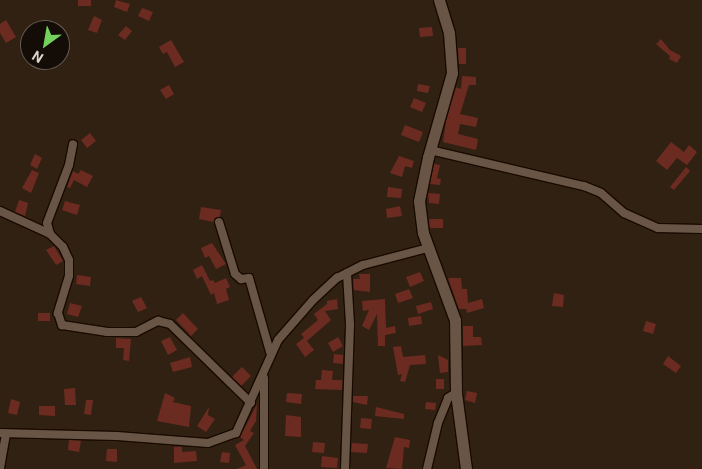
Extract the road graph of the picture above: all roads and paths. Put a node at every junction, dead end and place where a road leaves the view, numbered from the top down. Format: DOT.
graph roads {
  1 [pos="440,0"];
  2 [pos="73,144"];
  3 [pos="430,150"];
  4 [pos="0,211"];
  5 [pos="219,222"];
  6 [pos="702,229"];
  7 [pos="50,234"];
  8 [pos="428,248"];
  9 [pos="347,273"];
  10 [pos="271,355"];
  11 [pos="264,374"];
  12 [pos="456,393"];
  13 [pos="251,403"];
  14 [pos="3,433"];
  15 [pos="0,468"];
  16 [pos="264,469"];
  17 [pos="345,469"];
  18 [pos="427,469"];
  19 [pos="466,469"];
  1 -- 3 [label="street"];
  2 -- 7 [label="street"];
  3 -- 6 [label="street"];
  3 -- 8 [label="street"];
  4 -- 7 [label="street"];
  5 -- 10 [label="street"];
  7 -- 13 [label="street"];
  8 -- 9 [label="street"];
  8 -- 12 [label="street"];
  9 -- 10 [label="street"];
  9 -- 17 [label="street"];
  10 -- 11 [label="street"];
  11 -- 13 [label="street"];
  11 -- 16 [label="street"];
  12 -- 18 [label="street"];
  12 -- 19 [label="street"];
  13 -- 14 [label="street"];
  14 -- 15 [label="street"];
}
